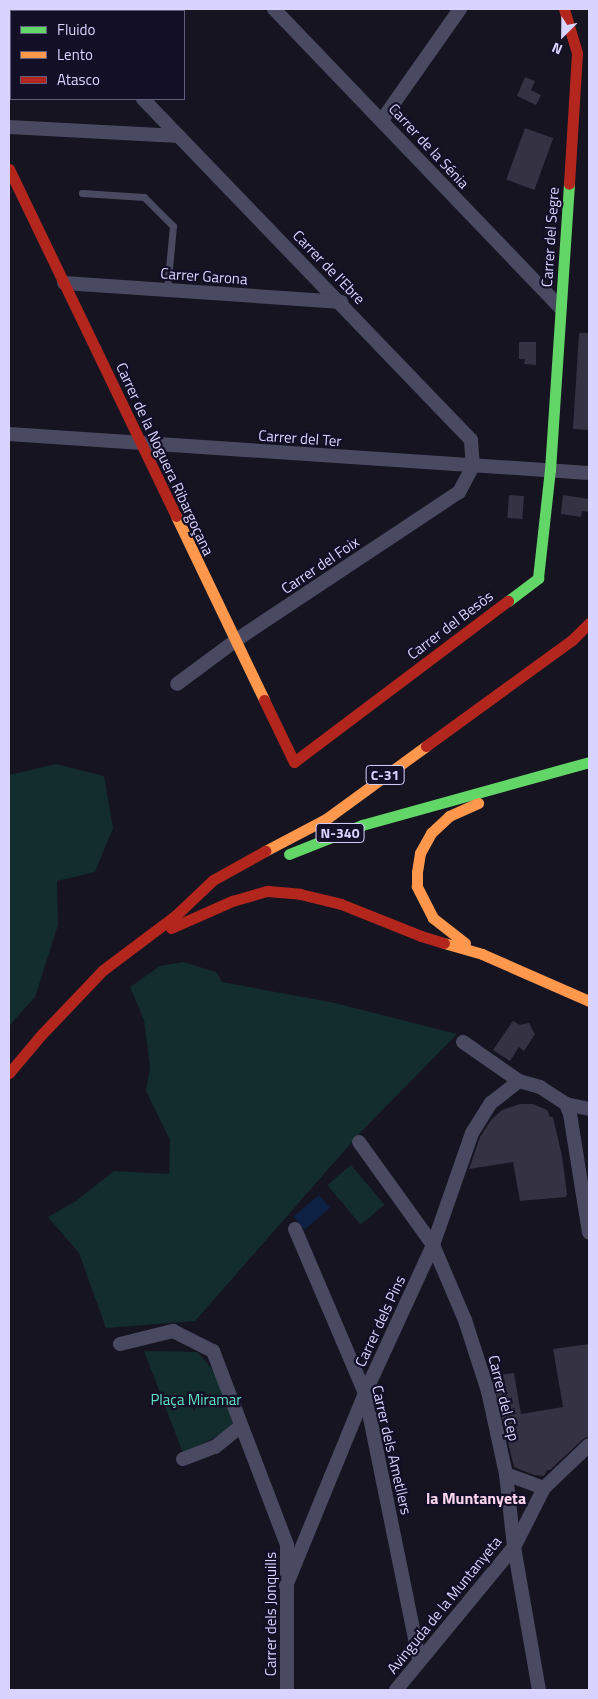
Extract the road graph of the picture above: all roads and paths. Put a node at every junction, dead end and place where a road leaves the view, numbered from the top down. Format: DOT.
graph roads {
  1 [pos="274,9"];
  2 [pos="460,9"];
  3 [pos="564,9"];
  4 [pos="583,53"];
  5 [pos="144,100"];
  6 [pos="382,120"];
  7 [pos="9,127"];
  8 [pos="179,136"];
  9 [pos="9,169"];
  10 [pos="82,193"];
  11 [pos="64,283"];
  12 [pos="167,289"];
  13 [pos="341,302"];
  14 [pos="560,307"];
  15 [pos="9,434"];
  16 [pos="143,444"];
  17 [pos="474,466"];
  18 [pos="550,470"];
  19 [pos="589,473"];
  20 [pos="589,623"];
  21 [pos="235,641"];
  22 [pos="177,684"];
  23 [pos="294,762"];
  24 [pos="589,762"];
  25 [pos="518,781"];
  26 [pos="279,858"];
  27 [pos="262,867"];
  28 [pos="174,916"];
  29 [pos="141,941"];
  30 [pos="482,954"];
  31 [pos="564,988"];
  32 [pos="589,990"];
  33 [pos="589,1001"];
  34 [pos="463,1042"];
  35 [pos="9,1073"];
  36 [pos="519,1081"];
  37 [pos="566,1104"];
  38 [pos="589,1109"];
  39 [pos="359,1142"];
  40 [pos="295,1229"];
  41 [pos="589,1232"];
  42 [pos="433,1245"];
  43 [pos="120,1344"];
  44 [pos="365,1393"];
  45 [pos="241,1426"];
  46 [pos="589,1445"];
  47 [pos="183,1459"];
  48 [pos="506,1474"];
  49 [pos="544,1488"];
  50 [pos="514,1547"];
  51 [pos="286,1586"];
  52 [pos="419,1659"];
  53 [pos="287,1690"];
  54 [pos="396,1690"];
  55 [pos="539,1690"];
  1 -- 6 [label="street, Carrer de la Sénia"];
  2 -- 6 [label="street"];
  3 -- 4 [label="main road, Carrer del Segre"];
  4 -- 14 [label="main road, Carrer del Segre"];
  5 -- 8 [label="street, Carrer de l'Ebre"];
  6 -- 14 [label="street, Carrer de la Sénia"];
  7 -- 8 [label="street"];
  8 -- 13 [label="street, Carrer de l'Ebre"];
  9 -- 11 [label="main road, Carrer de la Noguera Ribargoçana"];
  10 -- 12 [label="lane"];
  11 -- 12 [label="street, Carrer Garona"];
  11 -- 16 [label="main road, Carrer de la Noguera Ribargoçana"];
  12 -- 13 [label="street, Carrer Garona"];
  13 -- 17 [label="street, Carrer de l'Ebre"];
  14 -- 18 [label="main road, Carrer del Segre"];
  15 -- 16 [label="street, Carrer del Ter"];
  16 -- 17 [label="street, Carrer del Ter"];
  16 -- 21 [label="main road, Carrer de la Noguera Ribargoçana"];
  17 -- 18 [label="street, Carrer del Ter"];
  17 -- 21 [label="street, Carrer del Foix"];
  18 -- 19 [label="street, Carrer del Ter"];
  18 -- 23 [label="main road, Carrer del Besòs"];
  20 -- 28 [label="main road, C-31"];
  21 -- 22 [label="street, Carrer del Foix"];
  21 -- 23 [label="main road, Carrer de la Noguera Ribargoçana"];
  24 -- 25 [label="main road, N-340"];
  25 -- 26 [label="main road, N-340"];
  25 -- 30 [label="main road"];
  27 -- 28 [label="main road"];
  28 -- 29 [label="main road"];
  29 -- 30 [label="main road"];
  29 -- 35 [label="main road"];
  30 -- 31 [label="main road"];
  31 -- 32 [label="main road"];
  31 -- 33 [label="main road"];
  34 -- 36 [label="street"];
  36 -- 37 [label="street"];
  36 -- 42 [label="street, Carrer dels Pins"];
  37 -- 38 [label="street"];
  37 -- 41 [label="street"];
  39 -- 42 [label="street, Carrer del Cep"];
  40 -- 44 [label="street, Carrer dels Ametllers"];
  42 -- 44 [label="street, Carrer dels Pins"];
  42 -- 48 [label="street, Carrer del Cep"];
  43 -- 45 [label="street, Carrer dels Jonquills"];
  44 -- 51 [label="street, Carrer dels Pins"];
  44 -- 52 [label="street, Carrer dels Ametllers"];
  45 -- 47 [label="street"];
  45 -- 51 [label="street, Carrer dels Jonquills"];
  46 -- 49 [label="street, Avinguda de la Muntanyeta"];
  48 -- 49 [label="street"];
  48 -- 50 [label="street, Carrer del Cep"];
  49 -- 50 [label="street, Avinguda de la Muntanyeta"];
  50 -- 52 [label="street, Avinguda de la Muntanyeta"];
  50 -- 55 [label="street, Carrer del Cep"];
  51 -- 53 [label="street, Carrer dels Jonquills"];
  52 -- 54 [label="street, Avinguda de la Muntanyeta"];
}
